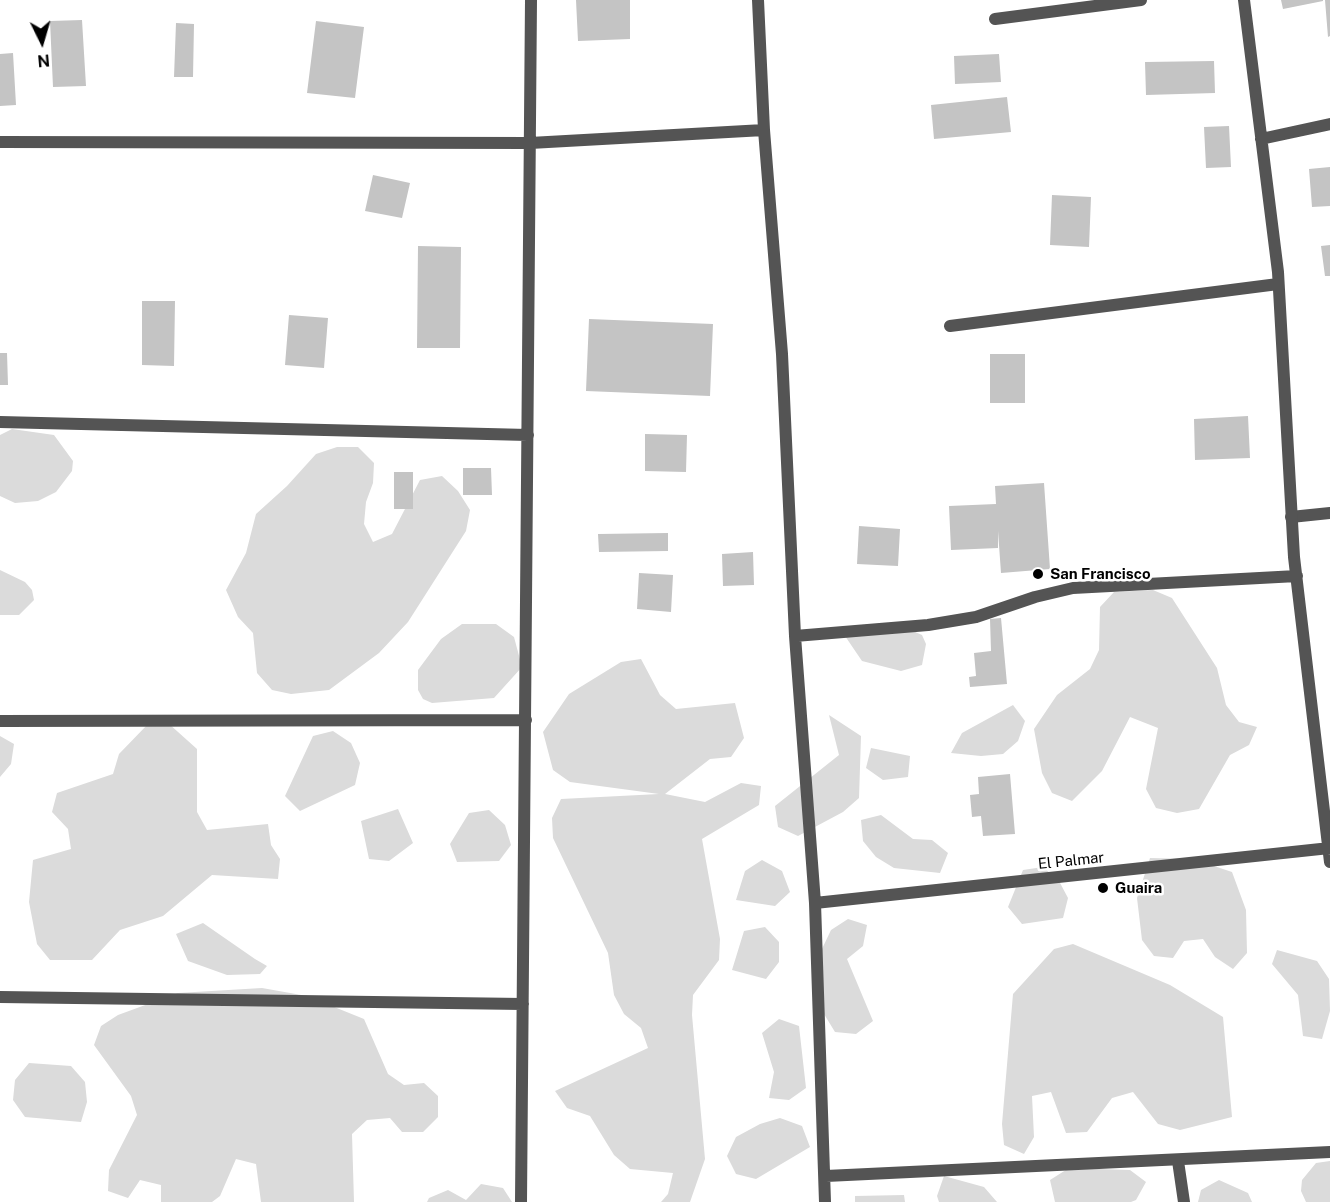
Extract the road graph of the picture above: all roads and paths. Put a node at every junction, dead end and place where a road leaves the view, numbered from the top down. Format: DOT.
graph roads {
  1 [pos="531,0"];
  2 [pos="758,0"];
  3 [pos="1141,0"];
  4 [pos="1244,0"];
  5 [pos="995,19"];
  6 [pos="1330,124"];
  7 [pos="764,130"];
  8 [pos="1261,139"];
  9 [pos="0,142"];
  10 [pos="530,143"];
  11 [pos="1278,284"];
  12 [pos="950,326"];
  13 [pos="0,422"];
  14 [pos="528,435"];
  15 [pos="1330,513"];
  16 [pos="1291,517"];
  17 [pos="1297,576"];
  18 [pos="795,636"];
  19 [pos="526,720"];
  20 [pos="0,721"];
  21 [pos="1329,848"];
  22 [pos="1330,862"];
  23 [pos="815,903"];
  24 [pos="0,997"];
  25 [pos="523,1004"];
  26 [pos="1330,1152"];
  27 [pos="1178,1161"];
  28 [pos="826,1176"];
  29 [pos="521,1202"];
  30 [pos="825,1202"];
  31 [pos="1184,1202"];
  1 -- 10 [label="street"];
  2 -- 7 [label="street"];
  3 -- 5 [label="street"];
  4 -- 8 [label="street"];
  6 -- 8 [label="street"];
  7 -- 10 [label="street"];
  7 -- 18 [label="street"];
  8 -- 11 [label="street"];
  9 -- 10 [label="street"];
  10 -- 14 [label="street"];
  11 -- 12 [label="street"];
  11 -- 16 [label="street"];
  13 -- 14 [label="street"];
  14 -- 19 [label="street"];
  15 -- 16 [label="street"];
  16 -- 17 [label="street"];
  17 -- 18 [label="street"];
  17 -- 21 [label="street"];
  18 -- 23 [label="street"];
  19 -- 20 [label="street"];
  19 -- 25 [label="street"];
  21 -- 22 [label="street"];
  21 -- 23 [label="street, El Palmar"];
  23 -- 28 [label="street"];
  24 -- 25 [label="street"];
  25 -- 29 [label="street"];
  26 -- 27 [label="street"];
  27 -- 28 [label="street"];
  27 -- 31 [label="street"];
  28 -- 30 [label="street"];
}
